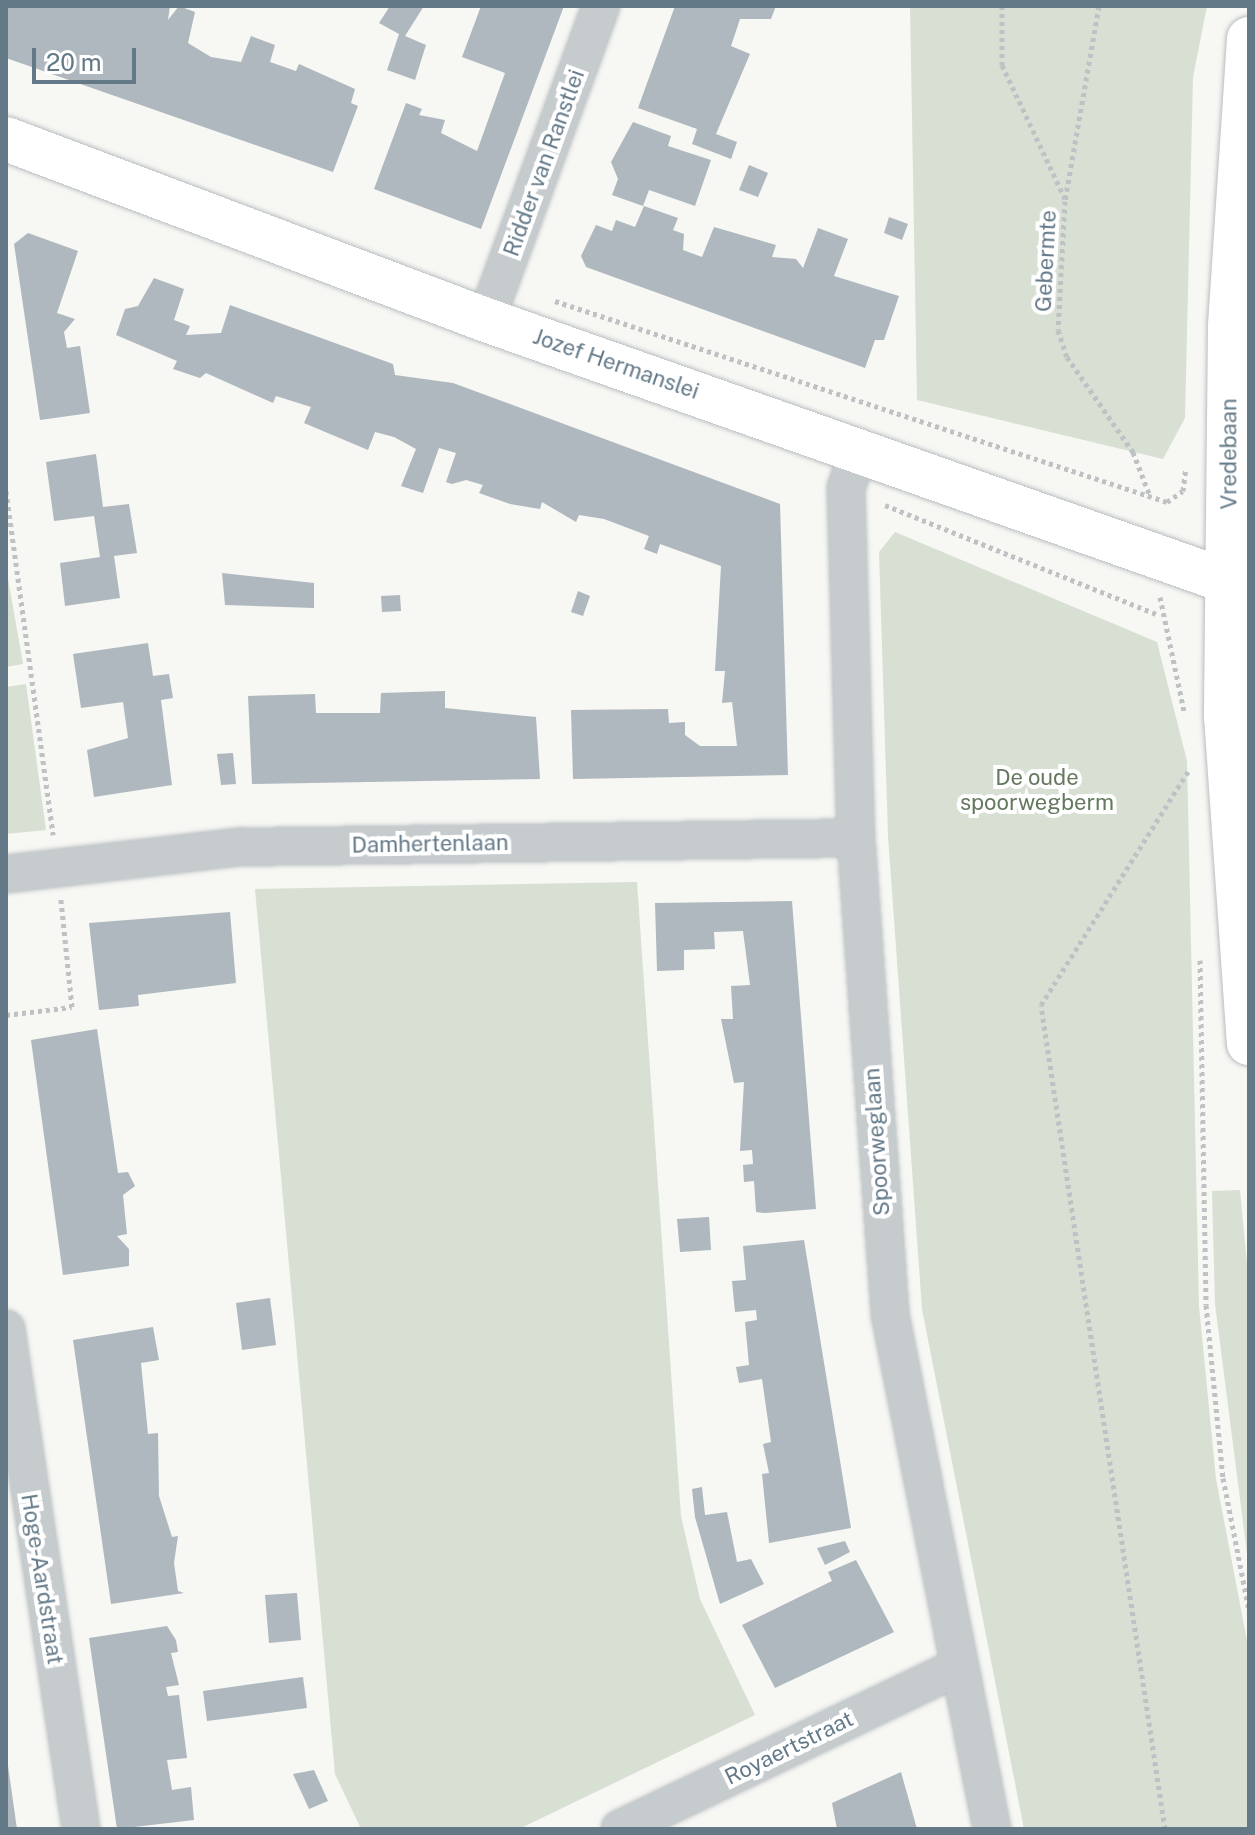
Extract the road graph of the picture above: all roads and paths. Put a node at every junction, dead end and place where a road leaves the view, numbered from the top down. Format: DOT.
graph roads {
  1 [pos="601,6"];
  2 [pos="1002,6"];
  3 [pos="1099,6"];
  4 [pos="1249,39"];
  5 [pos="6,139"];
  6 [pos="1065,201"];
  7 [pos="486,320"];
  8 [pos="860,448"];
  9 [pos="6,491"];
  10 [pos="1183,491"];
  11 [pos="1150,496"];
  12 [pos="883,505"];
  13 [pos="1239,586"];
  14 [pos="1186,718"];
  15 [pos="1196,777"];
  16 [pos="856,838"];
  17 [pos="57,865"];
  18 [pos="6,874"];
  19 [pos="1200,946"];
  20 [pos="6,1015"];
  21 [pos="1249,1043"];
  22 [pos="6,1329"];
  23 [pos="1249,1611"];
  24 [pos="958,1667"];
  25 [pos="81,1829"];
  26 [pos="620,1829"];
  27 [pos="992,1829"];
  28 [pos="1165,1829"];
  1 -- 7 [label="street, Ridder van Ranstlei"];
  2 -- 6 [label="path"];
  3 -- 6 [label="path, Gebermte"];
  4 -- 13 [label="street, Vredebaan"];
  5 -- 7 [label="street, Jozef Hermanslei"];
  6 -- 11 [label="path, Gebermte"];
  7 -- 8 [label="street, Jozef Hermanslei"];
  7 -- 11 [label="path"];
  8 -- 13 [label="street, Jozef Hermanslei"];
  8 -- 16 [label="street, Spoorweglaan"];
  9 -- 17 [label="path"];
  10 -- 11 [label="path"];
  12 -- 14 [label="path"];
  13 -- 21 [label="street, Vredebaan"];
  15 -- 28 [label="path"];
  16 -- 17 [label="street, Damhertenlaan"];
  16 -- 24 [label="street, Spoorweglaan"];
  17 -- 18 [label="street, Damhertenlaan"];
  17 -- 20 [label="path"];
  19 -- 23 [label="path"];
  22 -- 25 [label="street, Hoge-Aardstraat"];
  24 -- 26 [label="street, Royaertstraat"];
  24 -- 27 [label="street, Spoorweglaan"];
}
